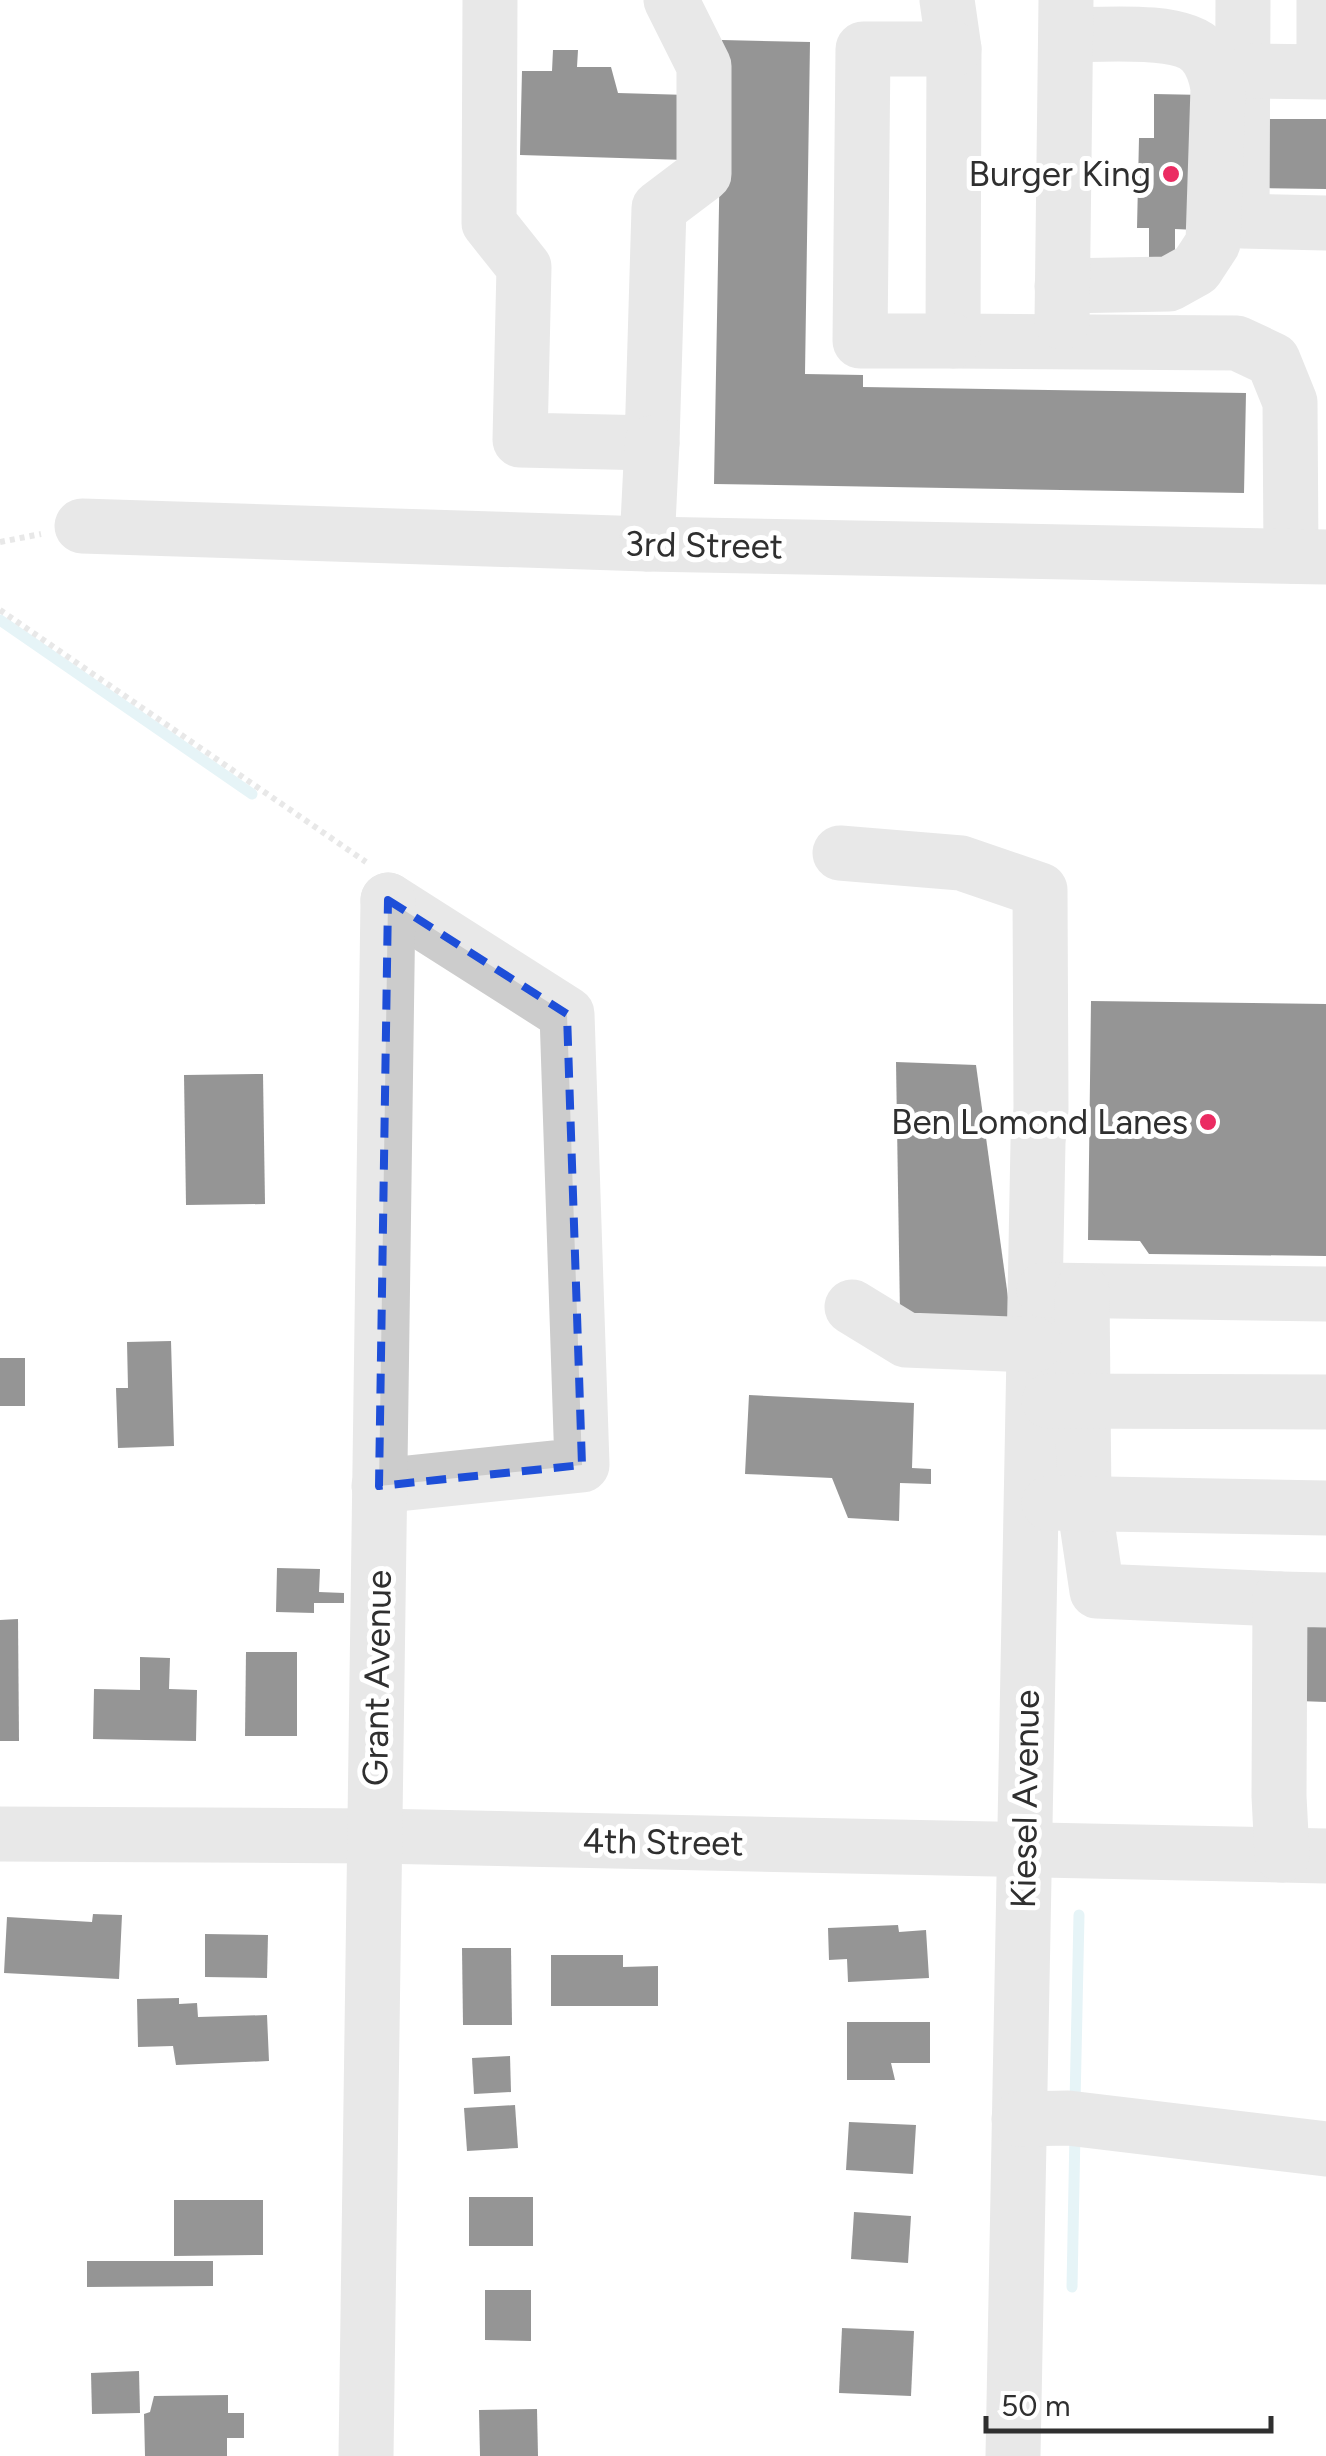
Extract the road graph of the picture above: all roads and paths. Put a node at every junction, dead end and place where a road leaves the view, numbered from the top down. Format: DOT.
graph roads {
  1 [pos="490,0"];
  2 [pos="671,0"];
  3 [pos="1244,0"];
  4 [pos="1324,0"];
  5 [pos="1066,18"];
  6 [pos="950,25"];
  7 [pos="1243,71"];
  8 [pos="1326,223"];
  9 [pos="1062,286"];
  10 [pos="953,341"];
  11 [pos="1062,342"];
  12 [pos="652,442"];
  13 [pos="82,526"];
  14 [pos="647,544"];
  15 [pos="1308,557"];
  16 [pos="0,610"];
  17 [pos="840,853"];
  18 [pos="388,900"];
  19 [pos="1059,1291"];
  20 [pos="1326,1294"];
  21 [pos="852,1307"];
  22 [pos="1034,1345"];
  23 [pos="1058,1401"];
  24 [pos="1326,1402"];
  25 [pos="379,1486"];
  26 [pos="1031,1503"];
  27 [pos="1084,1504"];
  28 [pos="1326,1508"];
  29 [pos="1303,1599"];
  30 [pos="0,1834"];
  31 [pos="375,1836"];
  32 [pos="1023,1850"];
  33 [pos="1304,1856"];
  34 [pos="1019,2119"];
  35 [pos="1326,2150"];
  36 [pos="366,2456"];
  37 [pos="1014,2456"];
  1 -- 12 [label="street"];
  2 -- 12 [label="street"];
  3 -- 7 [label="street"];
  4 -- 7 [label="street"];
  5 -- 9 [label="street"];
  5 -- 9 [label="street"];
  6 -- 10 [label="street"];
  6 -- 10 [label="street"];
  7 -- 8 [label="street"];
  9 -- 11 [label="street"];
  10 -- 11 [label="street"];
  11 -- 15 [label="street"];
  12 -- 14 [label="street"];
  13 -- 14 [label="street, 3rd Street"];
  14 -- 15 [label="street, 3rd Street"];
  16 -- 18 [label="path"];
  17 -- 19 [label="street, Kiesel Avenue"];
  18 -- 25 [label="street, Grant Avenue"];
  18 -- 25 [label="street"];
  19 -- 20 [label="street"];
  19 -- 22 [label="street, Kiesel Avenue"];
  19 -- 23 [label="street"];
  21 -- 22 [label="street"];
  22 -- 23 [label="street, Kiesel Avenue"];
  23 -- 24 [label="street"];
  23 -- 26 [label="street, Kiesel Avenue"];
  23 -- 27 [label="street"];
  25 -- 31 [label="street, Grant Avenue"];
  26 -- 27 [label="street"];
  26 -- 32 [label="street, Kiesel Avenue"];
  27 -- 28 [label="street"];
  27 -- 29 [label="street"];
  29 -- 33 [label="street"];
  30 -- 31 [label="street, 4th Street"];
  31 -- 32 [label="street, 4th Street"];
  31 -- 36 [label="street, Grant Avenue"];
  32 -- 33 [label="street, 4th Street"];
  32 -- 34 [label="street, Kiesel Avenue"];
  34 -- 35 [label="street"];
  34 -- 37 [label="street, Kiesel Avenue"];
}
